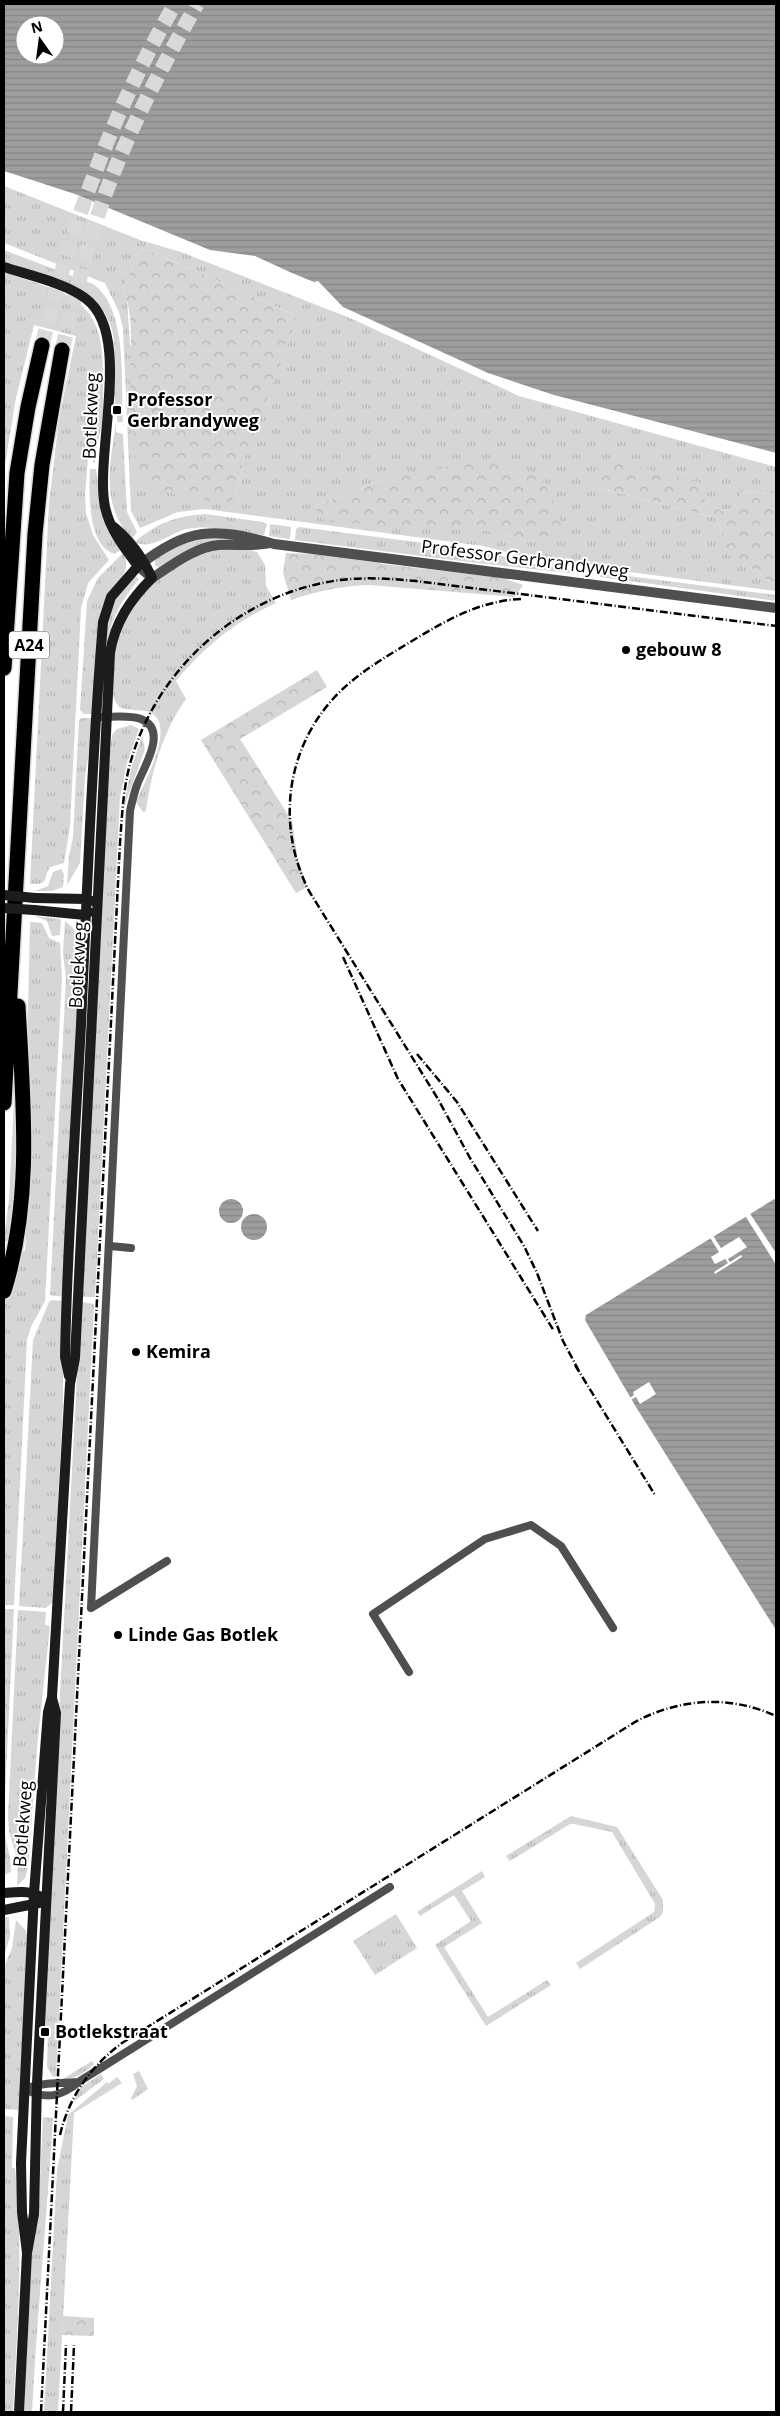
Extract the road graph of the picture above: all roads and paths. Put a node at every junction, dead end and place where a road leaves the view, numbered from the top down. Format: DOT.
graph roads {
  1 [pos="4,267"];
  2 [pos="42,344"];
  3 [pos="62,350"];
  4 [pos="270,543"];
  5 [pos="142,564"];
  6 [pos="152,578"];
  7 [pos="776,608"];
  8 [pos="4,668"];
  9 [pos="102,717"];
  10 [pos="4,896"];
  11 [pos="86,899"];
  12 [pos="98,905"];
  13 [pos="4,908"];
  14 [pos="85,914"];
  15 [pos="14,942"];
  16 [pos="4,1103"];
  17 [pos="110,1246"];
  18 [pos="131,1248"];
  19 [pos="4,1291"];
  20 [pos="70,1384"];
  21 [pos="167,1561"];
  22 [pos="613,1628"];
  23 [pos="409,1672"];
  24 [pos="52,1697"];
  25 [pos="390,1888"];
  26 [pos="4,1893"];
  27 [pos="34,1893"];
  28 [pos="46,1900"];
  29 [pos="33,1905"];
  30 [pos="4,1910"];
  31 [pos="80,2081"];
  32 [pos="37,2083"];
  33 [pos="24,2089"];
  34 [pos="38,2096"];
  35 [pos="27,2253"];
  36 [pos="19,2412"];
  1 -- 5 [label="main road, Botlekweg"];
  2 -- 8 [label="highway, A24"];
  3 -- 15 [label="highway, A24"];
  4 -- 5 [label="street, Professor Gerbrandyweg"];
  4 -- 6 [label="street, Professor Gerbrandyweg"];
  4 -- 7 [label="street, Professor Gerbrandyweg"];
  5 -- 6 [label="main road, Botlekweg"];
  5 -- 9 [label="main road, Botlekweg"];
  6 -- 9 [label="main road, Botlekweg"];
  9 -- 11 [label="main road, Botlekweg"];
  9 -- 12 [label="main road, Botlekweg"];
  9 -- 17 [label="street"];
  10 -- 11 [label="main road, bridge"];
  11 -- 12 [label="main road"];
  11 -- 14 [label="main road, Botlekweg"];
  12 -- 14 [label="main road"];
  12 -- 20 [label="main road, Botlekweg"];
  13 -- 14 [label="main road, bridge"];
  14 -- 20 [label="main road, Botlekweg"];
  15 -- 16 [label="highway, A24"];
  15 -- 19 [label="highway"];
  17 -- 18 [label="street"];
  17 -- 21 [label="street"];
  20 -- 24 [label="main road, Botlekweg"];
  22 -- 23 [label="street"];
  24 -- 27 [label="main road, Botlekweg"];
  24 -- 28 [label="main road, Botlekweg"];
  25 -- 31 [label="street"];
  26 -- 27 [label="main road"];
  27 -- 28 [label="main road"];
  27 -- 29 [label="main road, Botlekweg"];
  28 -- 29 [label="main road"];
  28 -- 32 [label="main road, Botlekweg"];
  29 -- 30 [label="main road"];
  29 -- 33 [label="main road, Botlekweg"];
  31 -- 32 [label="street"];
  31 -- 34 [label="street"];
  32 -- 33 [label="street"];
  32 -- 34 [label="main road, Botlekweg"];
  33 -- 34 [label="street"];
  33 -- 35 [label="main road, Botlekweg"];
  34 -- 35 [label="main road, Botlekweg"];
  35 -- 36 [label="main road, Botlekweg"];
}
